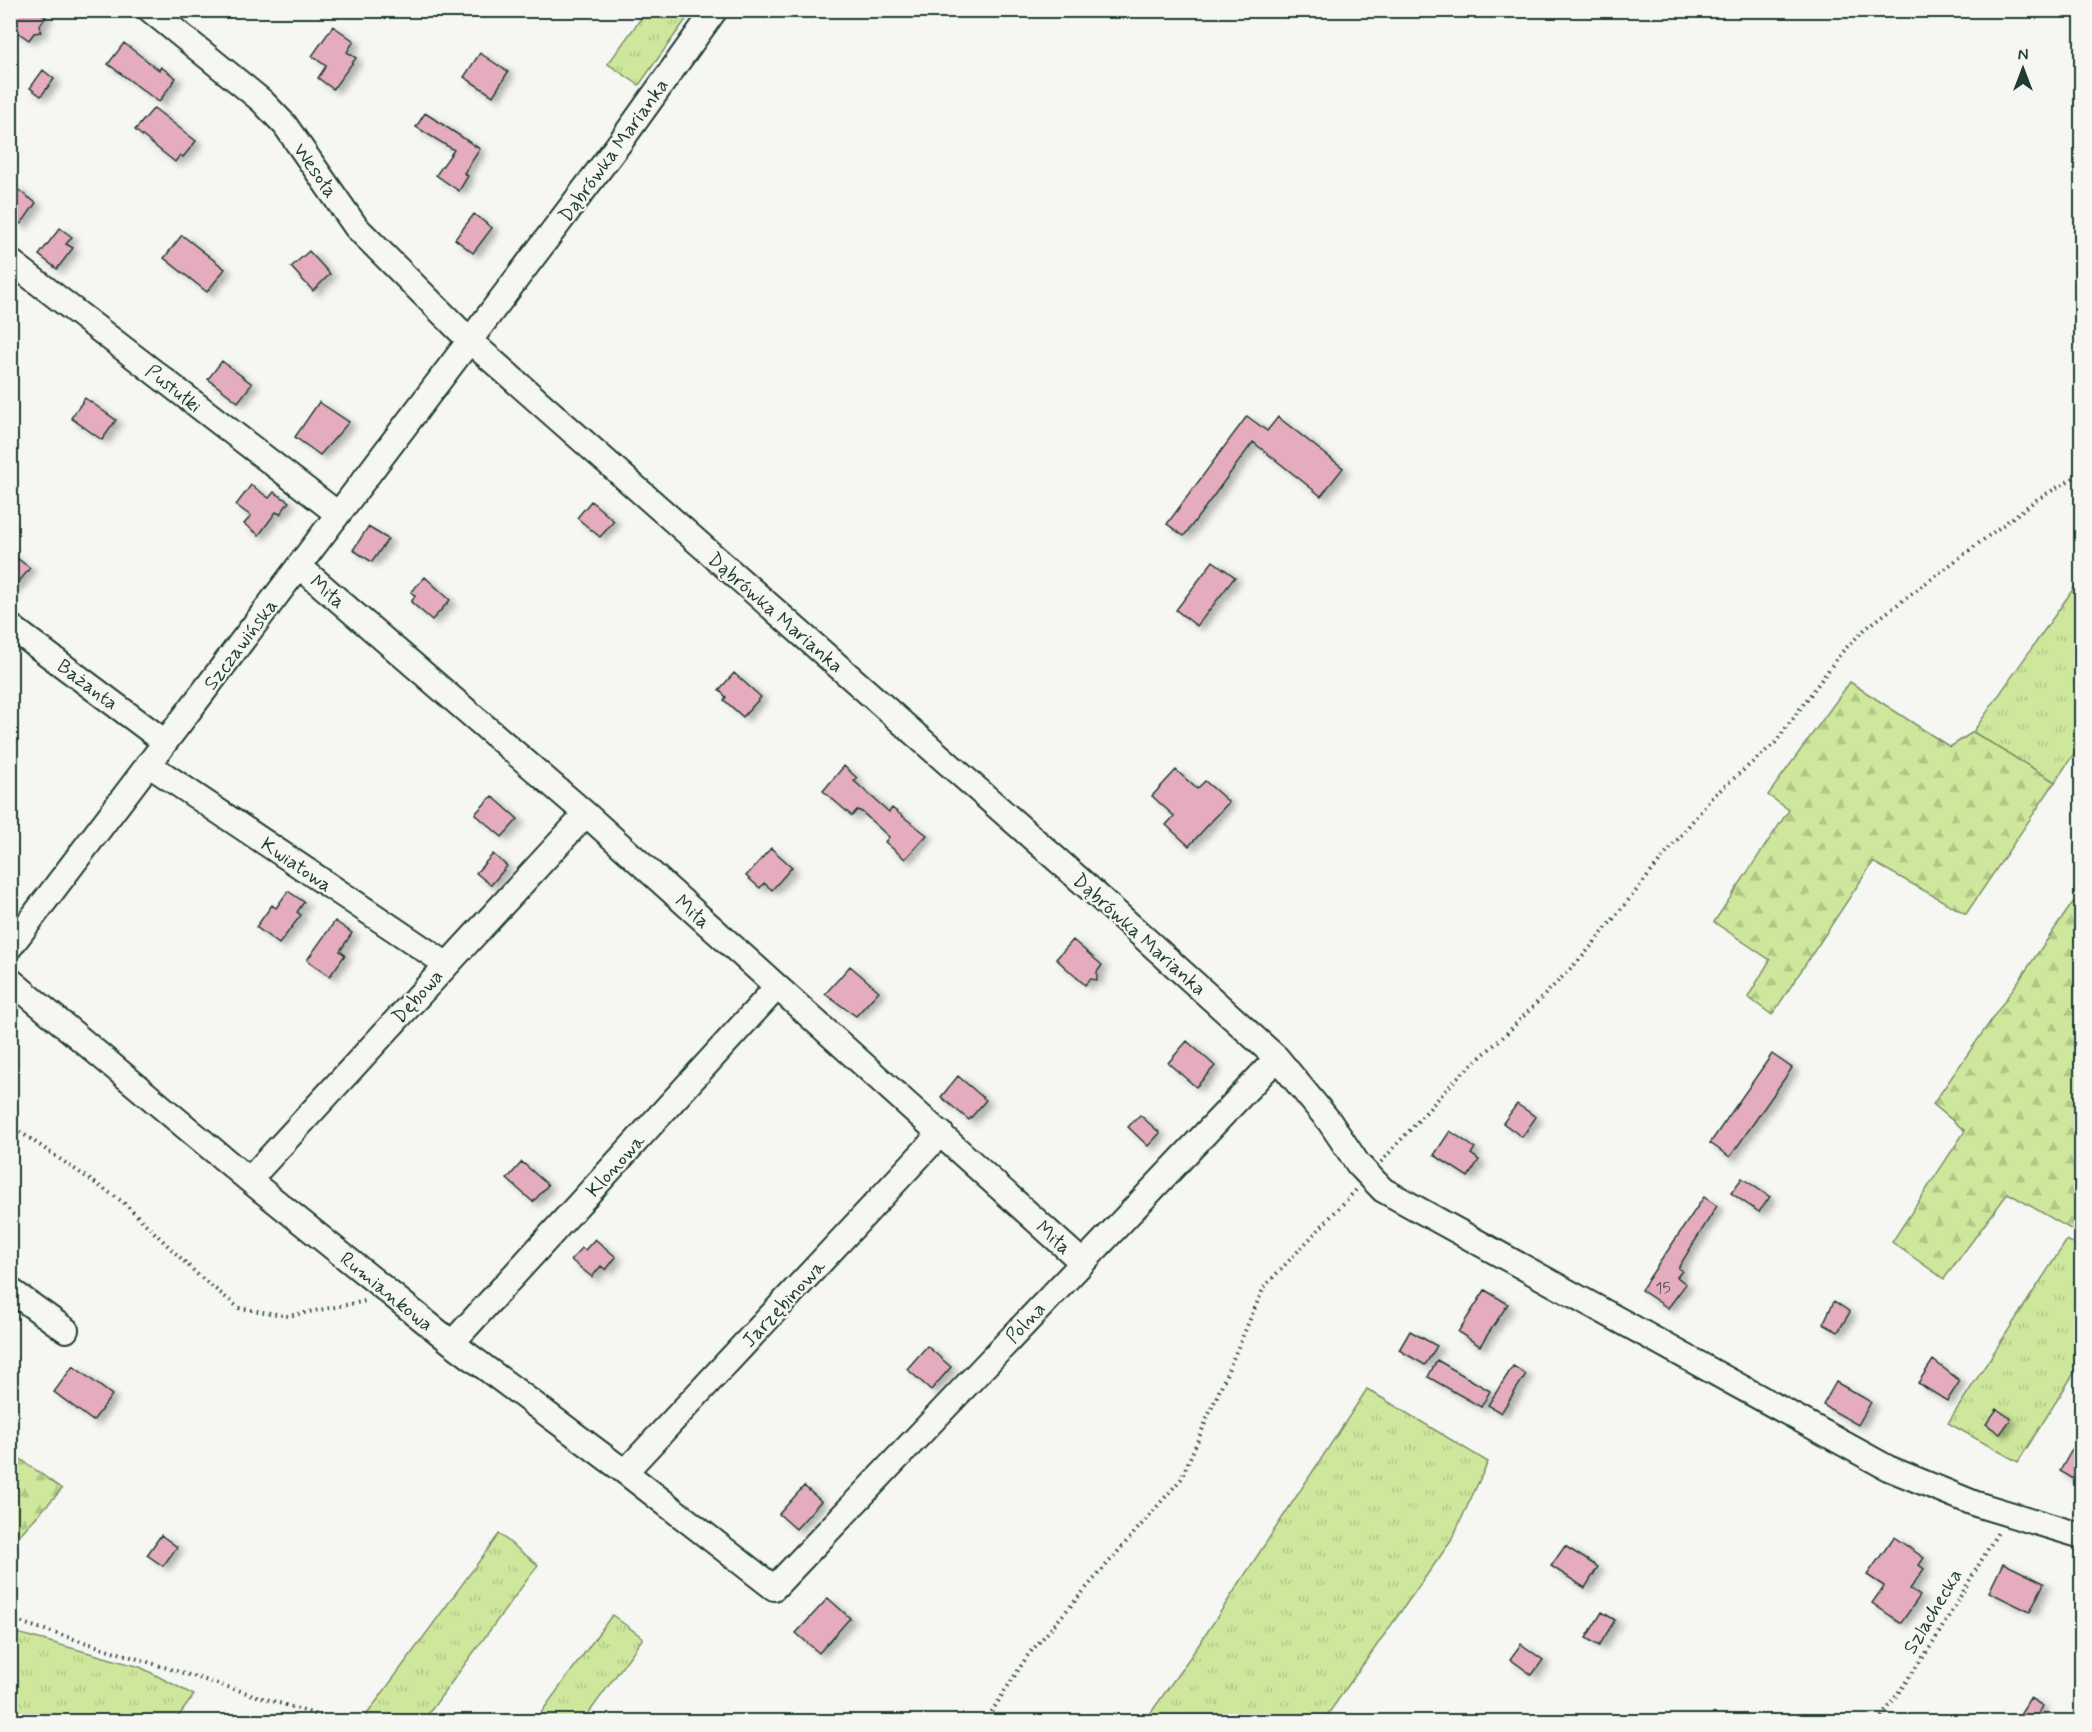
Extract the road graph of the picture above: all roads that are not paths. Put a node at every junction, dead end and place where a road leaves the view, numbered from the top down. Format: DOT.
graph roads {
  1 [pos="150,10"];
  2 [pos="714,10"];
  3 [pos="10,261"];
  4 [pos="470,341"];
  5 [pos="338,514"];
  6 [pos="299,566"];
  7 [pos="10,626"];
  8 [pos="165,742"];
  9 [pos="148,764"];
  10 [pos="586,814"];
  11 [pos="10,947"];
  12 [pos="446,964"];
  13 [pos="10,980"];
  14 [pos="777,987"];
  15 [pos="1277,1058"];
  16 [pos="940,1133"];
  17 [pos="249,1180"];
  18 [pos="1082,1262"];
  19 [pos="10,1290"];
  20 [pos="66,1330"];
  21 [pos="452,1343"];
  22 [pos="625,1472"];
  23 [pos="2082,1536"];
  24 [pos="774,1588"];
  1 -- 4 [label="street, Wesoła"];
  2 -- 4 [label="street, Dąbrówka Marianka"];
  3 -- 5 [label="street, Pustułki"];
  4 -- 5 [label="street, Szczawińska"];
  4 -- 15 [label="street, Dąbrówka Marianka"];
  5 -- 6 [label="street, Szczawińska"];
  6 -- 8 [label="street, Szczawińska"];
  6 -- 10 [label="street, Miła"];
  7 -- 8 [label="street, Bażanta"];
  8 -- 9 [label="street, Szczawińska"];
  9 -- 11 [label="street, Szczawińska"];
  9 -- 12 [label="street, Kwiatowa"];
  10 -- 12 [label="street, Dębowa"];
  10 -- 14 [label="street, Miła"];
  12 -- 17 [label="street, Dębowa"];
  13 -- 17 [label="street, Rumiankowa"];
  14 -- 16 [label="street, Miła"];
  14 -- 21 [label="street, Klonowa"];
  15 -- 18 [label="street, Polna"];
  15 -- 23 [label="street, Dąbrówka Marianka"];
  16 -- 18 [label="street, Miła"];
  16 -- 22 [label="street, Jarzębinowa"];
  17 -- 21 [label="street, Rumiankowa"];
  18 -- 24 [label="street, Polna"];
  19 -- 20 [label="street"];
  21 -- 22 [label="street, Rumiankowa"];
  22 -- 24 [label="street, Rumiankowa"];
}
